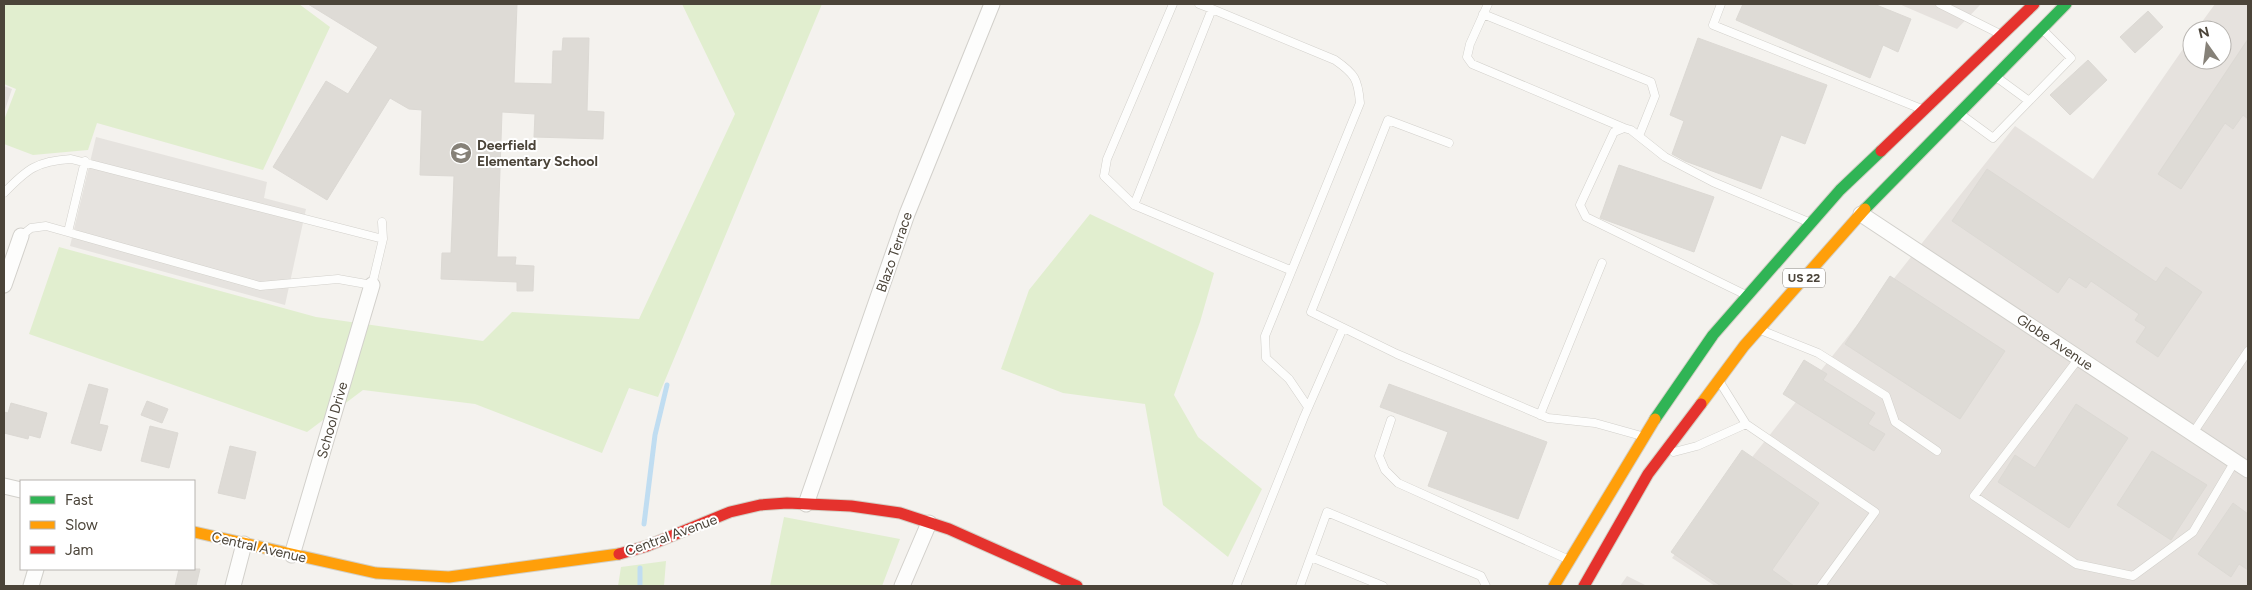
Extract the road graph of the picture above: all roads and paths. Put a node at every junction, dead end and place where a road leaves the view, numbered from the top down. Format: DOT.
graph roads {
  1 [pos="992,4"];
  2 [pos="1173,4"];
  3 [pos="1199,4"];
  4 [pos="1488,4"];
  5 [pos="1721,4"];
  6 [pos="1940,4"];
  7 [pos="2034,4"];
  8 [pos="2066,4"];
  9 [pos="1212,9"];
  10 [pos="1483,14"];
  11 [pos="2042,29"];
  12 [pos="2001,35"];
  13 [pos="1995,76"];
  14 [pos="2029,101"];
  15 [pos="1923,110"];
  16 [pos="1959,114"];
  17 [pos="1624,128"];
  18 [pos="1639,136"];
  19 [pos="1449,143"];
  20 [pos="85,161"];
  21 [pos="4,193"];
  22 [pos="1134,205"];
  23 [pos="1861,214"];
  24 [pos="382,222"];
  25 [pos="1812,223"];
  26 [pos="68,232"];
  27 [pos="21,236"];
  28 [pos="383,239"];
  29 [pos="1602,263"];
  30 [pos="1290,270"];
  31 [pos="4,285"];
  32 [pos="372,285"];
  33 [pos="1748,296"];
  34 [pos="1343,328"];
  35 [pos="1759,330"];
  36 [pos="2248,351"];
  37 [pos="2079,358"];
  38 [pos="1719,380"];
  39 [pos="1308,408"];
  40 [pos="1540,415"];
  41 [pos="1391,420"];
  42 [pos="1746,424"];
  43 [pos="2193,434"];
  44 [pos="1642,436"];
  45 [pos="1937,451"];
  46 [pos="1662,455"];
  47 [pos="2235,462"];
  48 [pos="2248,470"];
  49 [pos="4,486"];
  50 [pos="20,490"];
  51 [pos="806,504"];
  52 [pos="929,523"];
  53 [pos="195,532"];
  54 [pos="244,544"];
  55 [pos="292,555"];
  56 [pos="1311,557"];
  57 [pos="1569,560"];
  58 [pos="36,570"];
  59 [pos="1588,585"];
  60 [pos="31,586"];
  61 [pos="233,586"];
  62 [pos="902,586"];
  63 [pos="1077,586"];
  64 [pos="1236,586"];
  65 [pos="1300,586"];
  66 [pos="1383,586"];
  67 [pos="1486,586"];
  68 [pos="1554,586"];
  69 [pos="1821,586"];
  1 -- 51 [label="street, Blazo Terrace"];
  2 -- 22 [label="lane"];
  3 -- 9 [label="lane"];
  4 -- 10 [label="lane"];
  5 -- 15 [label="lane"];
  6 -- 12 [label="lane"];
  7 -- 12 [label="main road, US 22"];
  8 -- 11 [label="main road, US 22"];
  9 -- 22 [label="lane"];
  9 -- 30 [label="lane"];
  10 -- 17 [label="lane"];
  10 -- 18 [label="lane"];
  11 -- 13 [label="main road, US 22"];
  11 -- 14 [label="lane"];
  12 -- 15 [label="main road, US 22"];
  13 -- 14 [label="lane"];
  13 -- 16 [label="main road, US 22"];
  14 -- 16 [label="lane"];
  15 -- 25 [label="main road, US 22"];
  16 -- 23 [label="main road, US 22"];
  17 -- 18 [label="lane"];
  17 -- 33 [label="lane"];
  18 -- 25 [label="lane"];
  19 -- 34 [label="lane"];
  20 -- 21 [label="lane"];
  20 -- 26 [label="lane"];
  20 -- 28 [label="lane"];
  22 -- 30 [label="lane"];
  23 -- 35 [label="main road, US 22"];
  23 -- 37 [label="street, Globe Avenue"];
  24 -- 28 [label="lane"];
  25 -- 33 [label="main road, US 22"];
  26 -- 27 [label="lane"];
  26 -- 32 [label="lane"];
  27 -- 31 [label="street"];
  28 -- 32 [label="lane"];
  29 -- 40 [label="lane"];
  30 -- 39 [label="lane"];
  32 -- 55 [label="street, School Drive"];
  33 -- 44 [label="main road, US 22"];
  34 -- 39 [label="lane"];
  34 -- 40 [label="lane"];
  35 -- 38 [label="main road, US 22"];
  35 -- 45 [label="lane"];
  36 -- 43 [label="lane"];
  37 -- 43 [label="street, Globe Avenue"];
  37 -- 47 [label="lane"];
  38 -- 42 [label="lane"];
  38 -- 46 [label="main road, US 22"];
  39 -- 64 [label="lane"];
  40 -- 44 [label="lane"];
  41 -- 57 [label="lane"];
  42 -- 46 [label="lane"];
  42 -- 69 [label="lane"];
  43 -- 47 [label="street, Globe Avenue"];
  44 -- 57 [label="main road, US 22"];
  46 -- 59 [label="main road, US 22"];
  47 -- 48 [label="street, Globe Avenue"];
  49 -- 50 [label="street"];
  51 -- 52 [label="main road, Central Avenue"];
  51 -- 55 [label="main road, Central Avenue"];
  52 -- 62 [label="street"];
  52 -- 63 [label="main road, Central Avenue"];
  53 -- 54 [label="main road, Central Avenue"];
  54 -- 55 [label="main road, Central Avenue"];
  54 -- 61 [label="street"];
  56 -- 65 [label="lane"];
  56 -- 66 [label="lane"];
  56 -- 67 [label="lane"];
  57 -- 68 [label="main road, US 22"];
  58 -- 60 [label="street"];
}
